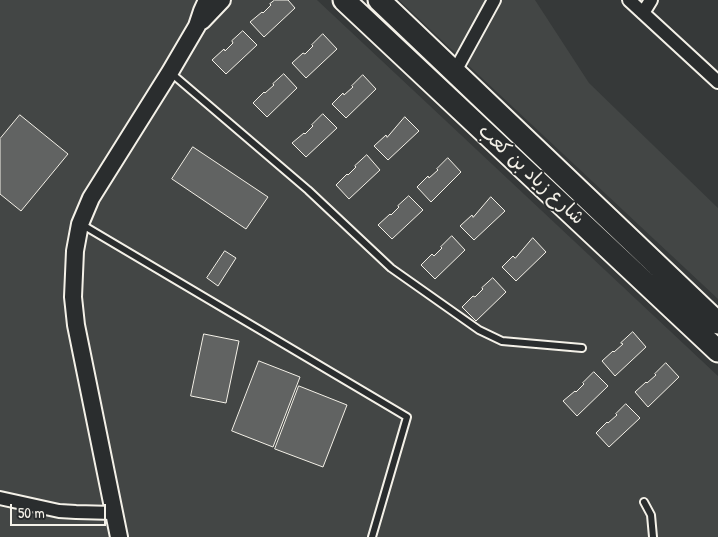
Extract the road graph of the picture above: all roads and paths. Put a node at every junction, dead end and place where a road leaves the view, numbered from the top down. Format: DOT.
graph roads {
  1 [pos="207,0"];
  2 [pos="222,0"];
  3 [pos="344,0"];
  4 [pos="379,0"];
  5 [pos="494,0"];
  6 [pos="629,0"];
  7 [pos="651,0"];
  8 [pos="643,13"];
  9 [pos="197,26"];
  10 [pos="170,72"];
  11 [pos="454,73"];
  12 [pos="718,82"];
  13 [pos="80,224"];
  14 [pos="718,323"];
  15 [pos="582,348"];
  16 [pos="718,351"];
  17 [pos="0,498"];
  18 [pos="644,502"];
  19 [pos="114,513"];
  20 [pos="118,537"];
  21 [pos="372,537"];
  22 [pos="653,537"];
  1 -- 9 [label="street"];
  2 -- 9 [label="street"];
  3 -- 16 [label="highway, شارع زياد بن كعب"];
  4 -- 11 [label="highway, شارع زياد بن كعب"];
  5 -- 11 [label="street"];
  6 -- 8 [label="street"];
  7 -- 8 [label="street"];
  8 -- 12 [label="street"];
  9 -- 10 [label="street"];
  10 -- 13 [label="street"];
  10 -- 15 [label="lane"];
  11 -- 14 [label="highway, شارع زياد بن كعب"];
  13 -- 19 [label="street"];
  13 -- 21 [label="lane"];
  17 -- 19 [label="street"];
  18 -- 22 [label="lane"];
  19 -- 20 [label="street"];
}
